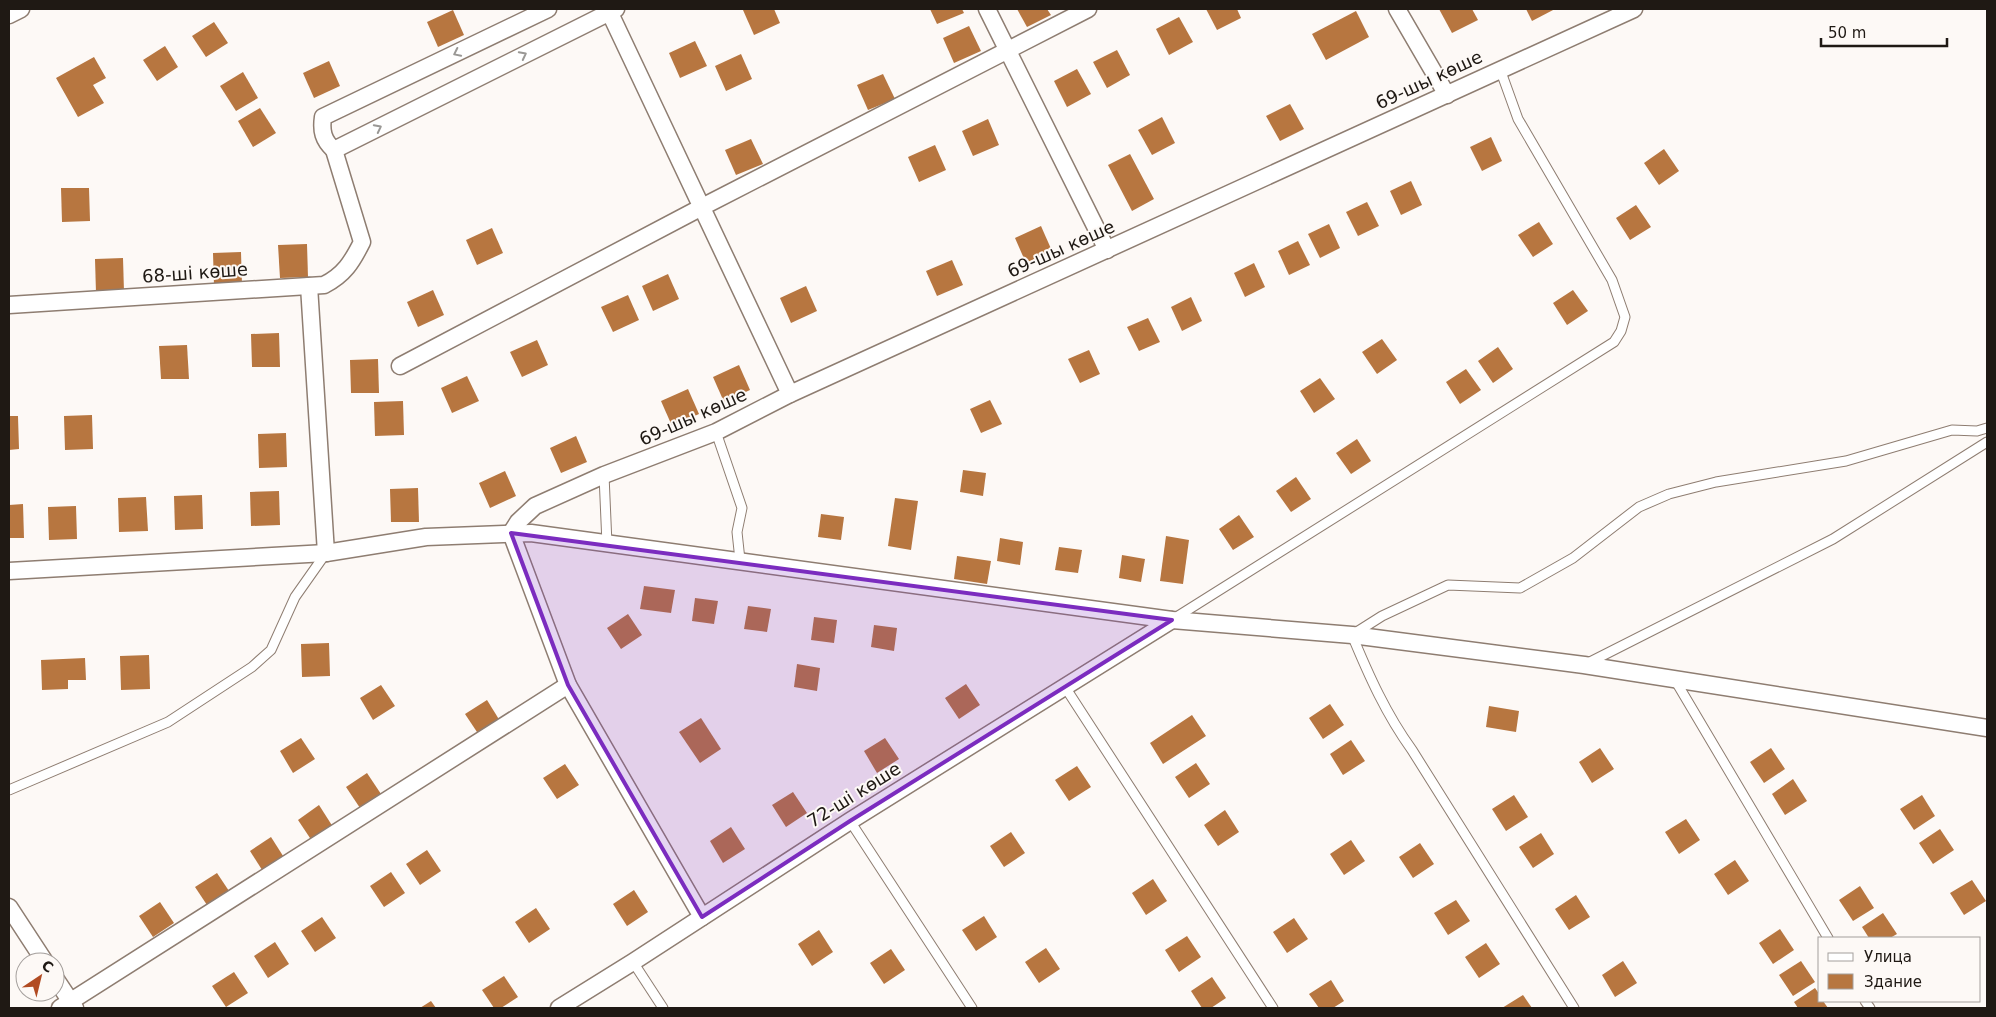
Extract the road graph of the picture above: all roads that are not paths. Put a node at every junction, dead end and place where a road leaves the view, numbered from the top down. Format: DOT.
graph roads {
  1 [pos="21,9"];
  2 [pos="548,9"];
  3 [pos="987,9"];
  4 [pos="1088,9"];
  5 [pos="1397,9"];
  6 [pos="1634,9"];
  7 [pos="611,10"];
  8 [pos="9,15"];
  9 [pos="1008,51"];
  10 [pos="1500,69"];
  11 [pos="1447,95"];
  12 [pos="334,150"];
  13 [pos="702,207"];
  14 [pos="1107,250"];
  15 [pos="309,286"];
  16 [pos="9,305"];
  17 [pos="400,366"];
  18 [pos="790,394"];
  19 [pos="1987,428"];
  20 [pos="716,432"];
  21 [pos="1987,442"];
  22 [pos="604,475"];
  23 [pos="512,532"];
  24 [pos="607,544"];
  25 [pos="326,553"];
  26 [pos="740,560"];
  27 [pos="9,571"];
  28 [pos="1172,620"];
  29 [pos="1352,635"];
  30 [pos="1584,665"];
  31 [pos="1674,677"];
  32 [pos="568,685"];
  33 [pos="1065,687"];
  34 [pos="1987,728"];
  35 [pos="9,790"];
  36 [pos="850,820"];
  37 [pos="9,907"];
  38 [pos="702,917"];
  39 [pos="1827,937"];
  40 [pos="38,952"];
  41 [pos="634,962"];
  42 [pos="68,1006"];
  43 [pos="559,1008"];
  44 [pos="664,1008"];
  45 [pos="972,1008"];
  46 [pos="1273,1008"];
  47 [pos="1574,1008"];
  1 -- 8 [label="street"];
  2 -- 12 [label="street, one-way"];
  3 -- 9 [label="street"];
  4 -- 9 [label="street"];
  5 -- 11 [label="street"];
  6 -- 10 [label="street, 69-шы көше"];
  12 -- 7 [label="street, one-way"];
  7 -- 13 [label="street"];
  9 -- 13 [label="street"];
  9 -- 14 [label="street"];
  10 -- 11 [label="street, 69-шы көше"];
  10 -- 28 [label="lane"];
  11 -- 14 [label="street, 69-шы көше"];
  12 -- 15 [label="street, 68-ші көше"];
  13 -- 17 [label="street"];
  13 -- 18 [label="street"];
  14 -- 18 [label="street, 69-шы көше"];
  15 -- 16 [label="street, 68-ші көше"];
  15 -- 25 [label="street"];
  18 -- 20 [label="street, 69-шы көше"];
  19 -- 29 [label="lane"];
  20 -- 22 [label="street, 69-шы көше"];
  20 -- 26 [label="lane"];
  21 -- 30 [label="lane"];
  22 -- 23 [label="street, 69-шы көше"];
  22 -- 24 [label="lane"];
  23 -- 24 [label="street"];
  23 -- 25 [label="street"];
  23 -- 32 [label="street"];
  24 -- 26 [label="street"];
  25 -- 27 [label="street"];
  25 -- 35 [label="lane"];
  26 -- 28 [label="street"];
  28 -- 29 [label="street"];
  28 -- 33 [label="street, 72-ші көше"];
  29 -- 30 [label="street"];
  29 -- 47 [label="lane"];
  30 -- 31 [label="street"];
  31 -- 34 [label="street"];
  31 -- 39 [label="lane"];
  32 -- 38 [label="street"];
  32 -- 42 [label="street"];
  33 -- 36 [label="street, 72-ші көше"];
  33 -- 46 [label="lane"];
  36 -- 38 [label="street, 72-ші көше"];
  36 -- 45 [label="lane"];
  37 -- 40 [label="street"];
  38 -- 41 [label="street, 72-ші көше"];
  41 -- 43 [label="street, 72-ші көше"];
  41 -- 44 [label="lane"];
}
